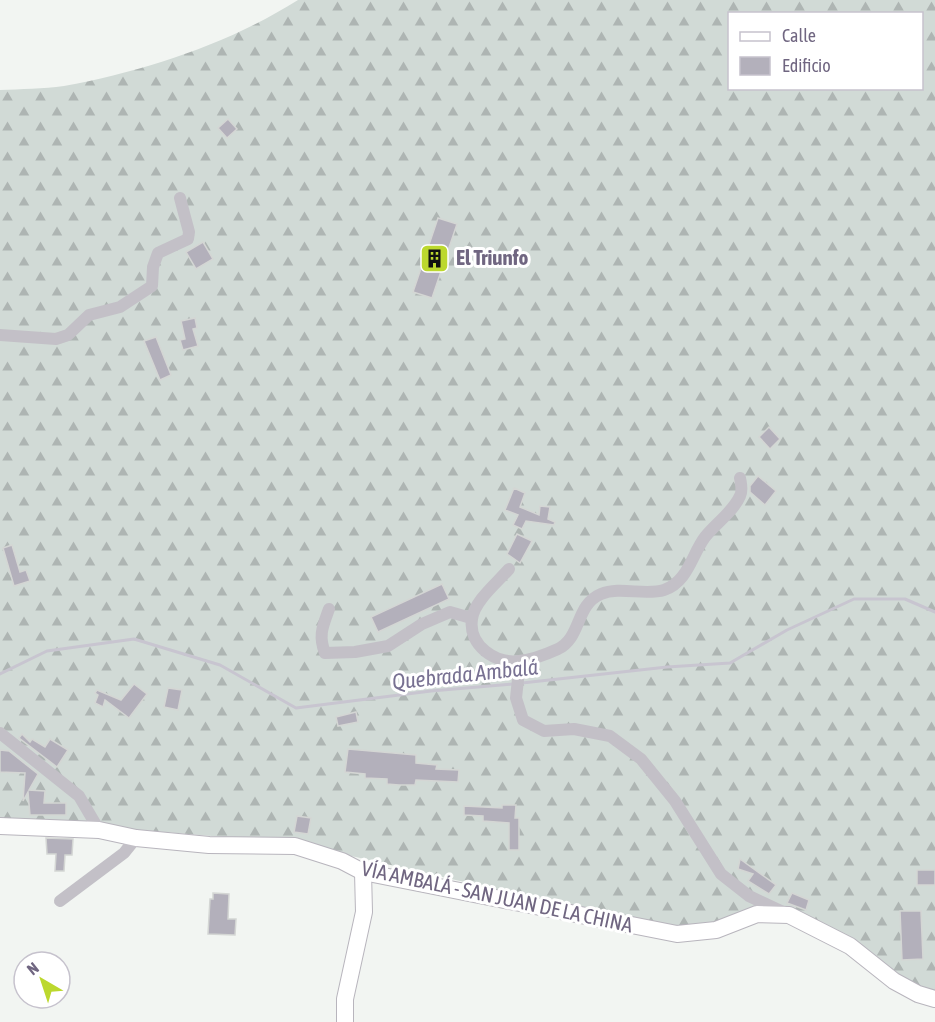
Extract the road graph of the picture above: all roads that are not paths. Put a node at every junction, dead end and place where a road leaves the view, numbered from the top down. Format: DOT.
graph roads {
  1 [pos="180,198"];
  2 [pos="0,335"];
  3 [pos="740,478"];
  4 [pos="509,569"];
  5 [pos="329,609"];
  6 [pos="471,618"];
  7 [pos="519,661"];
  8 [pos="0,733"];
  9 [pos="0,826"];
  10 [pos="99,830"];
  11 [pos="136,838"];
  12 [pos="363,872"];
  13 [pos="60,901"];
  14 [pos="789,915"];
  15 [pos="935,999"];
  16 [pos="345,1022"];
  1 -- 2 [label="street"];
  3 -- 7 [label="street"];
  4 -- 6 [label="street"];
  5 -- 6 [label="street"];
  6 -- 7 [label="street"];
  7 -- 14 [label="street"];
  8 -- 10 [label="street"];
  9 -- 10 [label="street, VÍA AMBALÁ - SAN JUAN DE LA CHINA"];
  10 -- 11 [label="street, VÍA AMBALÁ - SAN JUAN DE LA CHINA"];
  11 -- 12 [label="street, VÍA AMBALÁ - SAN JUAN DE LA CHINA"];
  11 -- 13 [label="street"];
  12 -- 14 [label="street, VÍA AMBALÁ - SAN JUAN DE LA CHINA"];
  12 -- 16 [label="street"];
  14 -- 15 [label="street, VÍA AMBALÁ - SAN JUAN DE LA CHINA"];
}
